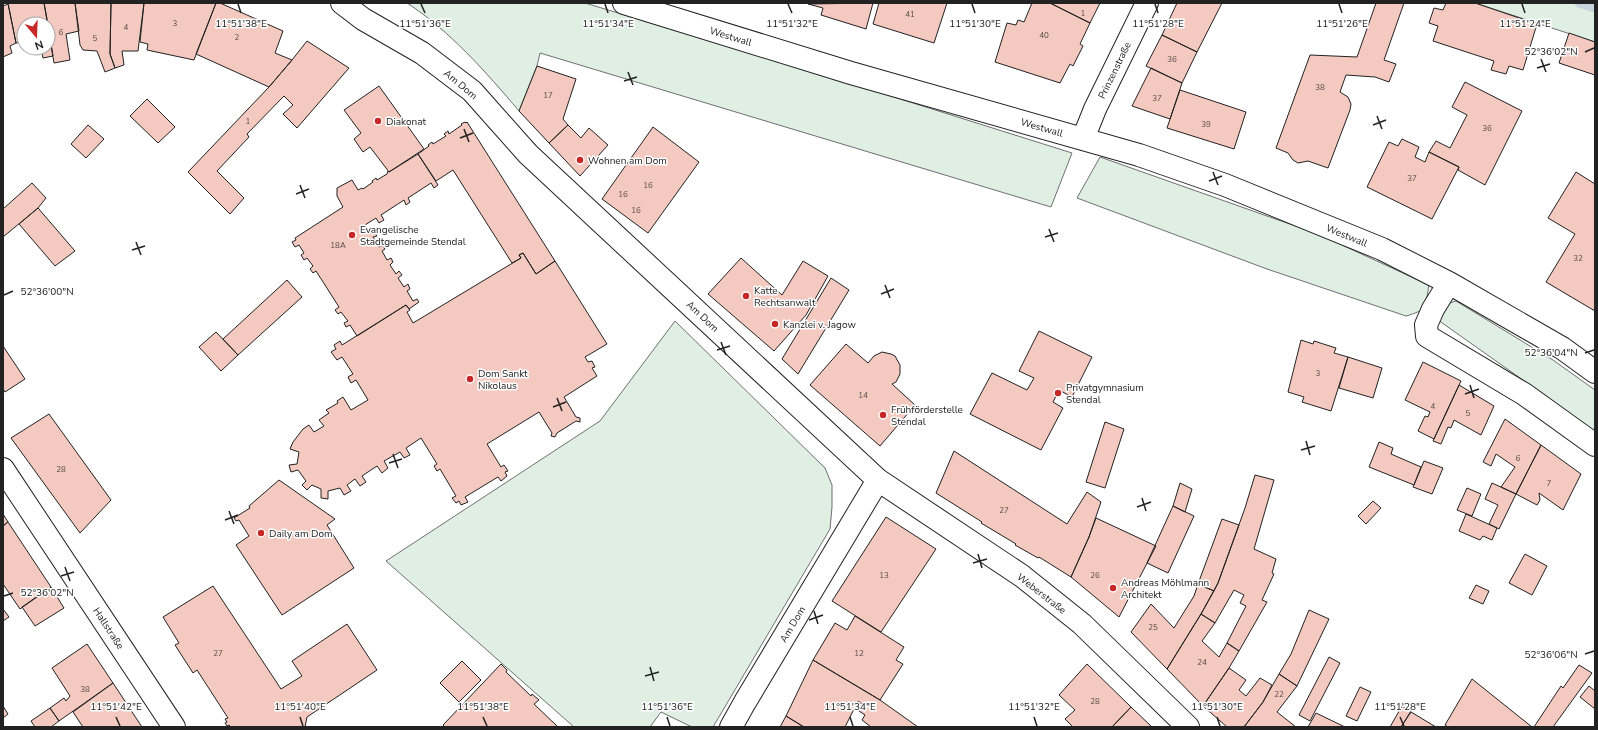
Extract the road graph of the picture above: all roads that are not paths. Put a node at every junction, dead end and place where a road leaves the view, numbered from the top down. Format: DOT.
graph roads {
  1 [pos="342,3"];
  2 [pos="624,3"];
  3 [pos="1147,3"];
  4 [pos="1083,139"];
  5 [pos="1449,283"];
  6 [pos="1595,372"];
  7 [pos="1595,445"];
  8 [pos="3,469"];
  9 [pos="878,480"];
  10 [pos="174,727"];
  11 [pos="731,727"];
  12 [pos="1188,727"];
  1 -- 9 [label="street, Am Dom"];
  2 -- 4 [label="street, Westwall"];
  3 -- 4 [label="street, Prinzenstraße"];
  4 -- 5 [label="street, Westwall"];
  5 -- 6 [label="street, Westwall"];
  5 -- 7 [label="street"];
  8 -- 10 [label="street, Hallstraße"];
  9 -- 11 [label="street, Am Dom"];
  9 -- 12 [label="street, Weberstraße"];
}
